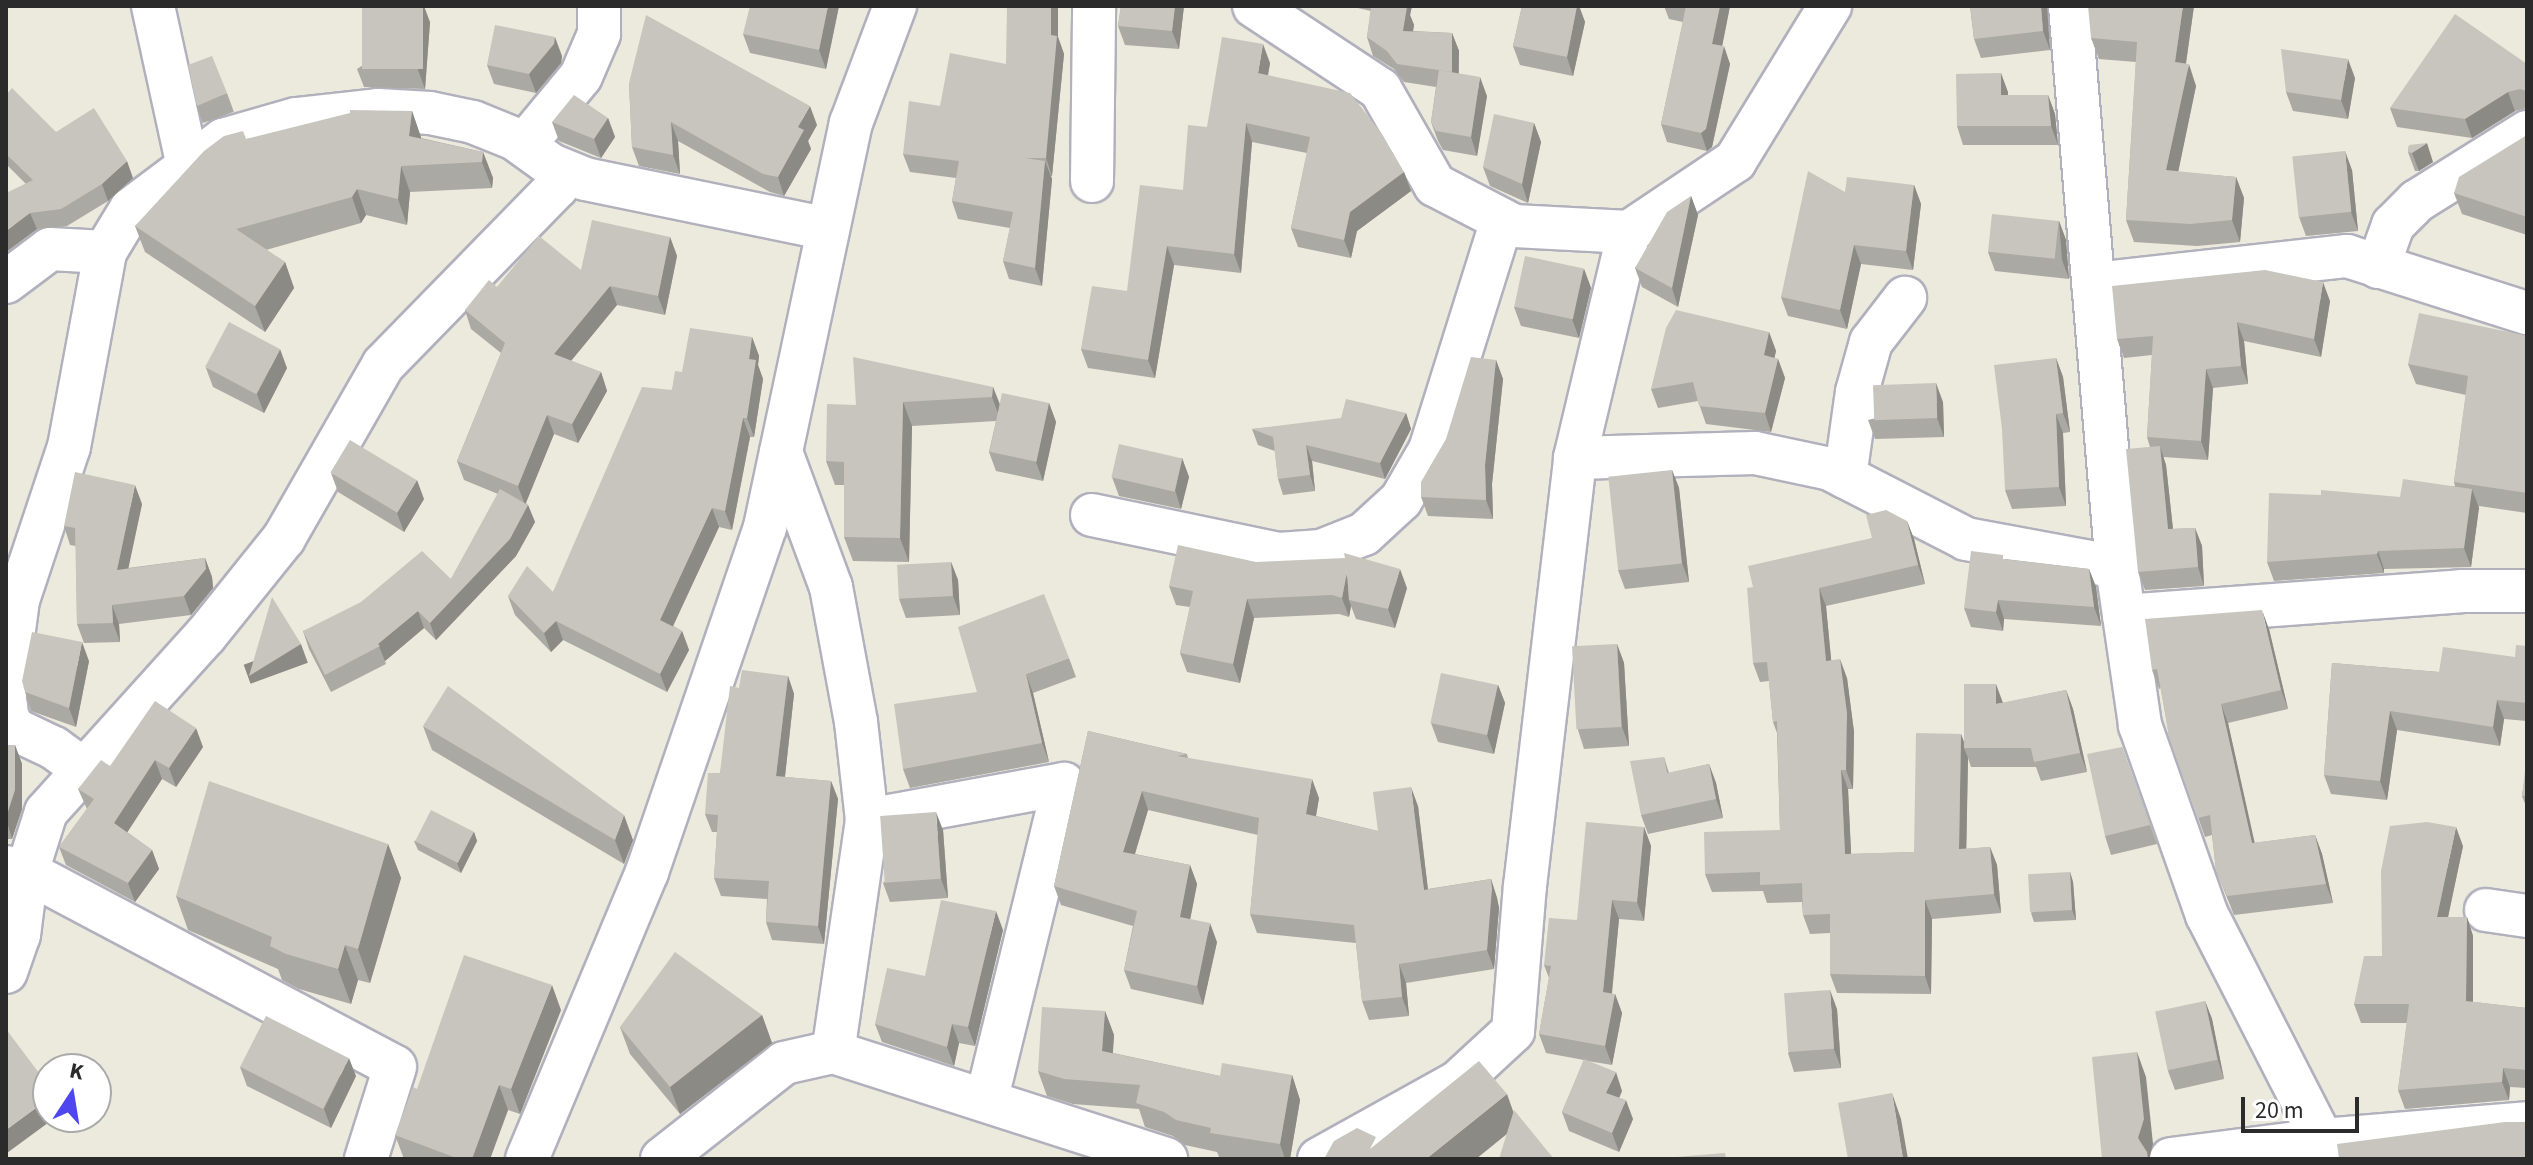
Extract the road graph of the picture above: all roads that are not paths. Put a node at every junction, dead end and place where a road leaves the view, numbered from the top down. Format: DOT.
graph roads {
  1 [pos="153,6"];
  2 [pos="599,6"];
  3 [pos="895,6"];
  4 [pos="1094,6"];
  5 [pos="1254,6"];
  6 [pos="1830,6"];
  7 [pos="2070,6"];
  8 [pos="2527,132"];
  9 [pos="524,145"];
  10 [pos="188,166"];
  11 [pos="566,173"];
  12 [pos="1092,181"];
  13 [pos="1502,220"];
  14 [pos="828,229"];
  15 [pos="1629,232"];
  16 [pos="105,252"];
  17 [pos="2378,267"];
  18 [pos="6,282"];
  19 [pos="2093,284"];
  20 [pos="1905,298"];
  21 [pos="2527,313"];
  22 [pos="781,452"];
  23 [pos="1575,458"];
  24 [pos="1845,477"];
  25 [pos="1092,515"];
  26 [pos="2117,567"];
  27 [pos="2527,591"];
  28 [pos="2124,616"];
  29 [pos="6,691"];
  30 [pos="6,705"];
  31 [pos="82,768"];
  32 [pos="867,820"];
  33 [pos="16,870"];
  34 [pos="2486,910"];
  35 [pos="2527,916"];
  36 [pos="6,972"];
  37 [pos="833,1052"];
  38 [pos="986,1101"];
  39 [pos="2527,1123"];
  40 [pos="2323,1150"];
  41 [pos="366,1159"];
  42 [pos="527,1159"];
  43 [pos="662,1159"];
  44 [pos="1166,1159"];
  45 [pos="1319,1159"];
  46 [pos="2171,1159"];
  1 -- 10 [label="street"];
  2 -- 9 [label="street"];
  3 -- 14 [label="street"];
  4 -- 12 [label="street"];
  5 -- 13 [label="street"];
  6 -- 15 [label="street"];
  7 -- 19 [label="street"];
  8 -- 17 [label="street"];
  9 -- 10 [label="street"];
  9 -- 11 [label="street"];
  10 -- 16 [label="street"];
  11 -- 14 [label="street"];
  11 -- 31 [label="street"];
  13 -- 15 [label="street"];
  13 -- 25 [label="street"];
  14 -- 22 [label="street"];
  15 -- 23 [label="street"];
  16 -- 18 [label="street"];
  16 -- 29 [label="street"];
  17 -- 19 [label="street"];
  17 -- 21 [label="street"];
  19 -- 26 [label="street"];
  20 -- 24 [label="street"];
  22 -- 32 [label="street"];
  22 -- 42 [label="street"];
  23 -- 24 [label="street"];
  23 -- 45 [label="street"];
  24 -- 26 [label="street"];
  26 -- 28 [label="street"];
  27 -- 28 [label="street"];
  28 -- 40 [label="street"];
  30 -- 31 [label="street"];
  31 -- 33 [label="street"];
  32 -- 37 [label="street"];
  32 -- 38 [label="street"];
  33 -- 36 [label="street"];
  33 -- 41 [label="street"];
  34 -- 35 [label="street"];
  37 -- 38 [label="street"];
  37 -- 43 [label="street"];
  38 -- 44 [label="street"];
  39 -- 40 [label="street"];
  40 -- 46 [label="street"];
}
